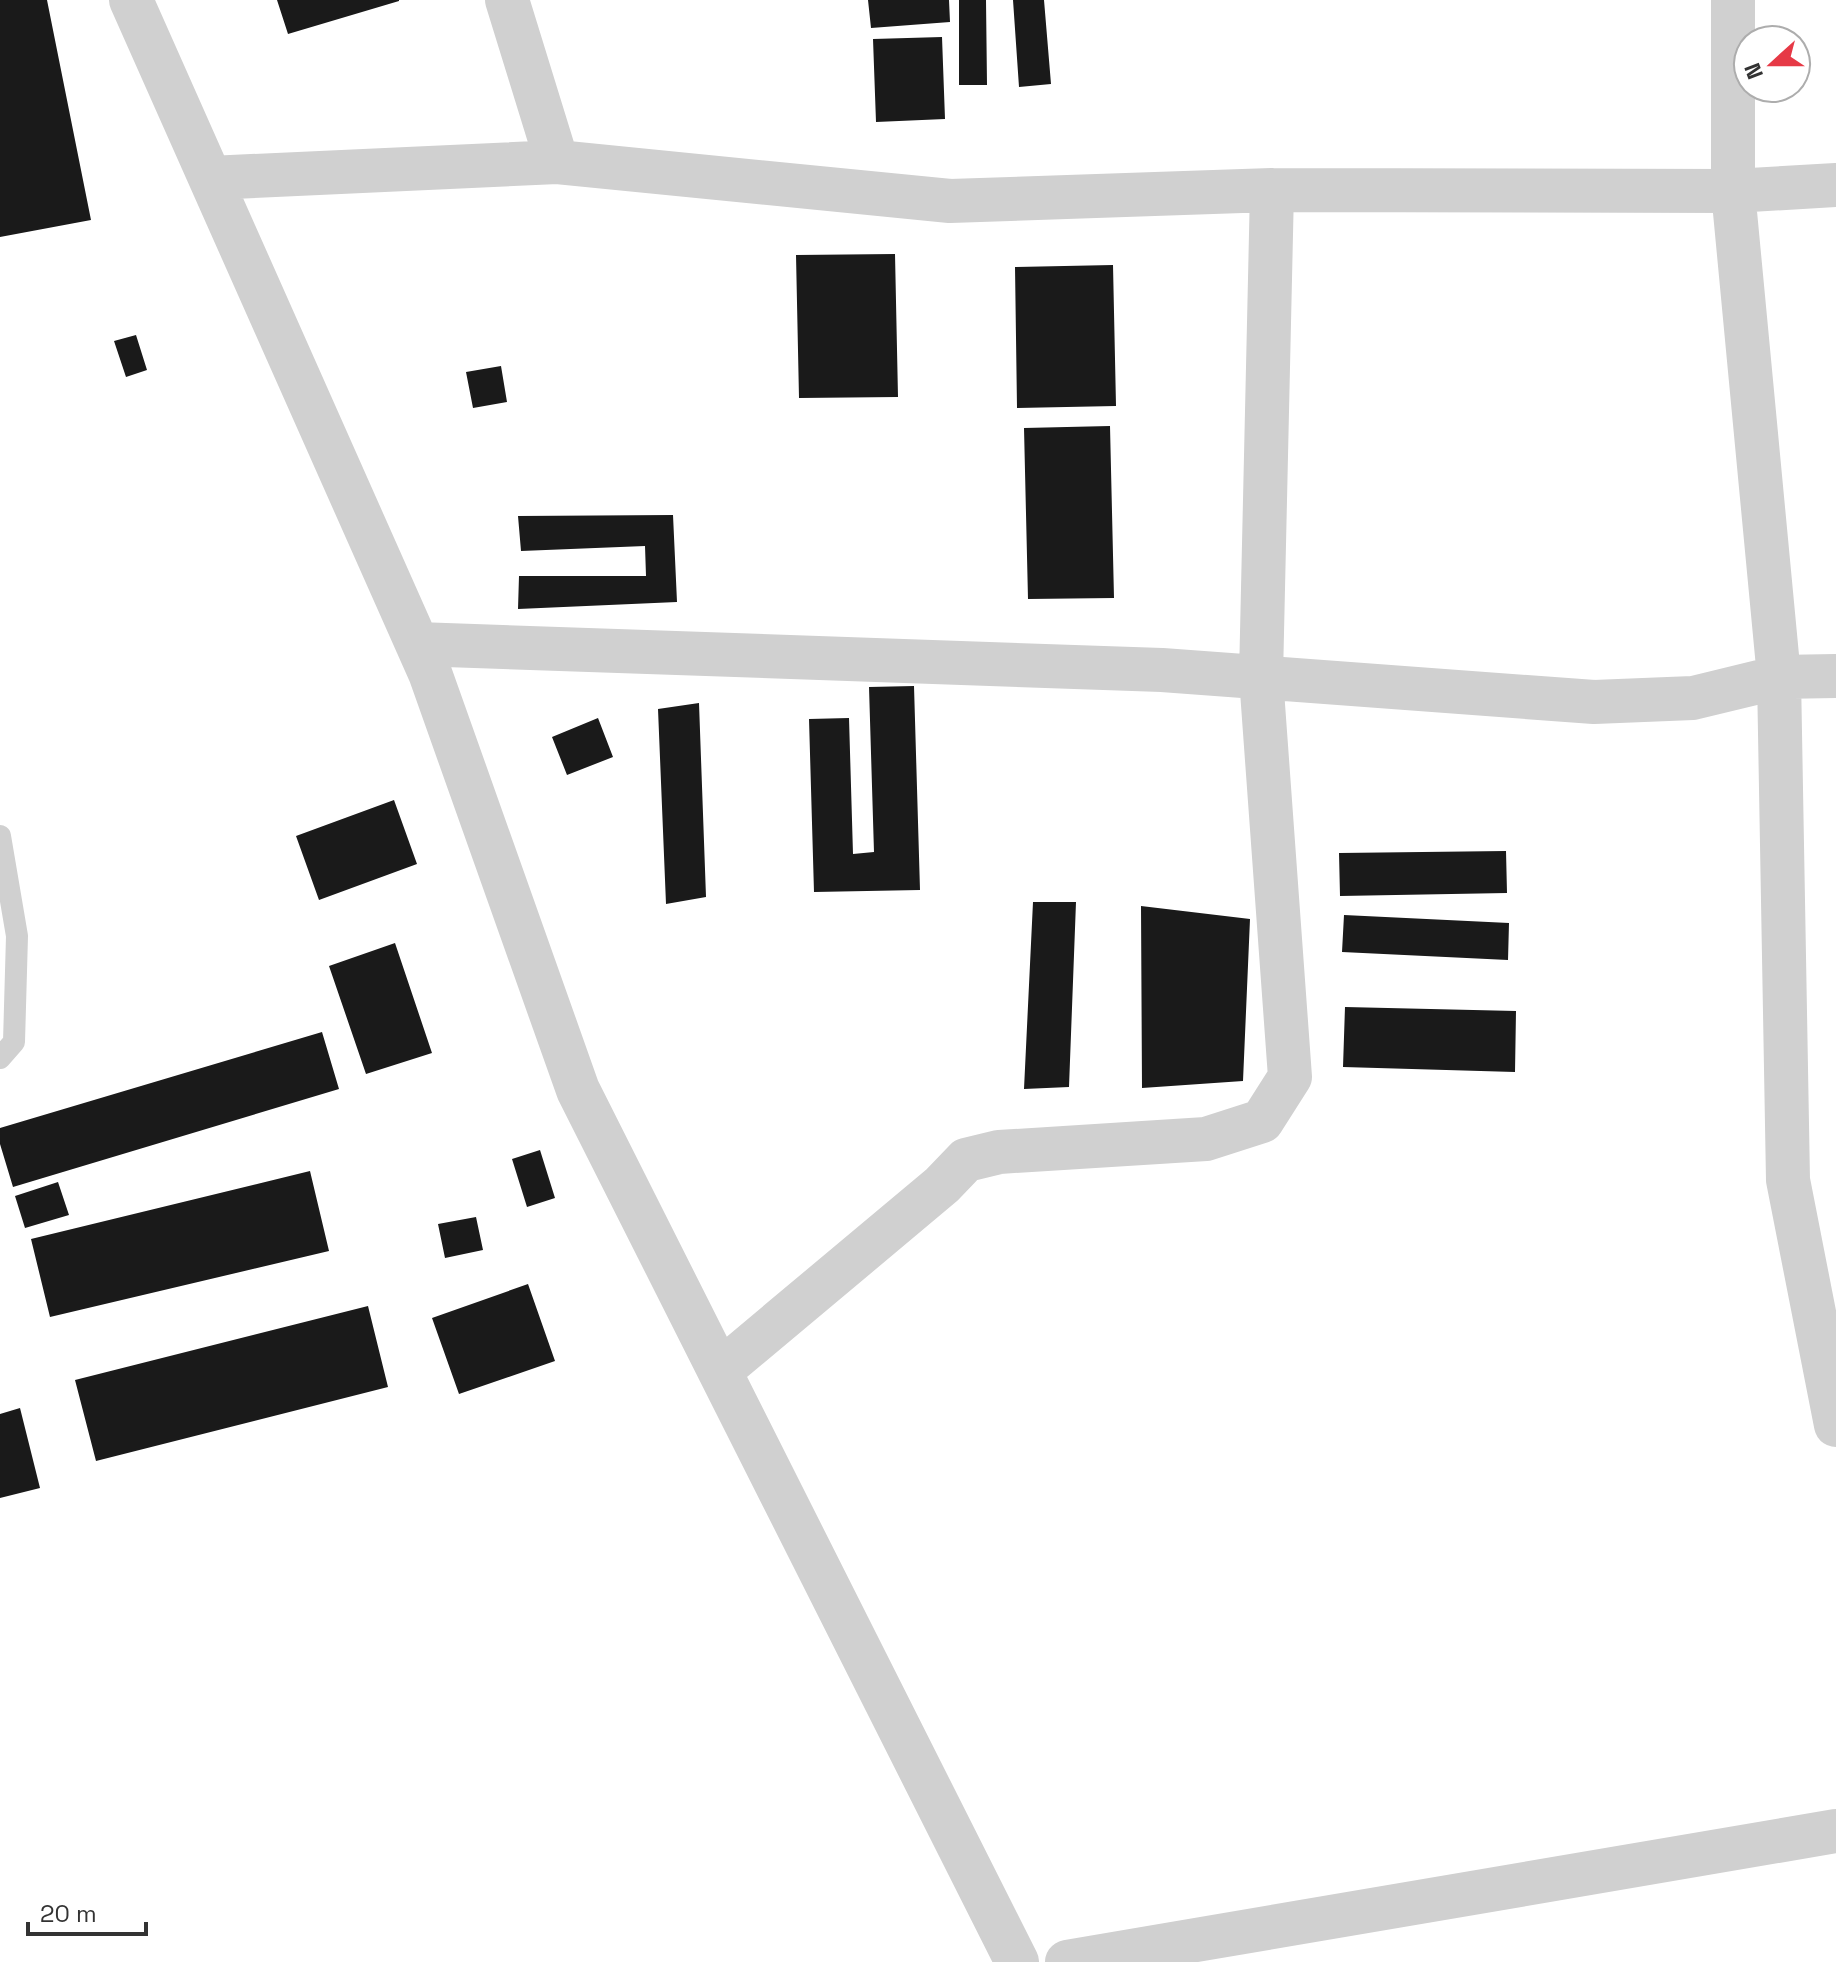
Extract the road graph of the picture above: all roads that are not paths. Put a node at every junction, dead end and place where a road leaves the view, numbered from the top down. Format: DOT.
graph roads {
  1 [pos="131,0"];
  2 [pos="507,0"];
  3 [pos="1733,0"];
  4 [pos="557,162"];
  5 [pos="210,178"];
  6 [pos="1836,185"];
  7 [pos="1272,190"];
  8 [pos="1733,191"];
  9 [pos="417,644"];
  10 [pos="1836,676"];
  11 [pos="1261,677"];
  12 [pos="1779,677"];
  13 [pos="0,836"];
  14 [pos="0,1058"];
  15 [pos="720,1371"];
  16 [pos="1836,1425"];
  17 [pos="1836,1831"];
  18 [pos="1017,1962"];
  19 [pos="1067,1962"];
  1 -- 5 [label="street"];
  2 -- 4 [label="street"];
  3 -- 8 [label="street"];
  4 -- 5 [label="street"];
  4 -- 7 [label="street"];
  5 -- 9 [label="street"];
  6 -- 8 [label="street"];
  7 -- 8 [label="street"];
  7 -- 11 [label="street"];
  8 -- 12 [label="street"];
  9 -- 11 [label="street"];
  9 -- 15 [label="street"];
  10 -- 12 [label="street"];
  11 -- 12 [label="street"];
  11 -- 15 [label="street"];
  12 -- 16 [label="street"];
  13 -- 14 [label="lane"];
  15 -- 18 [label="street"];
  17 -- 19 [label="street"];
}
